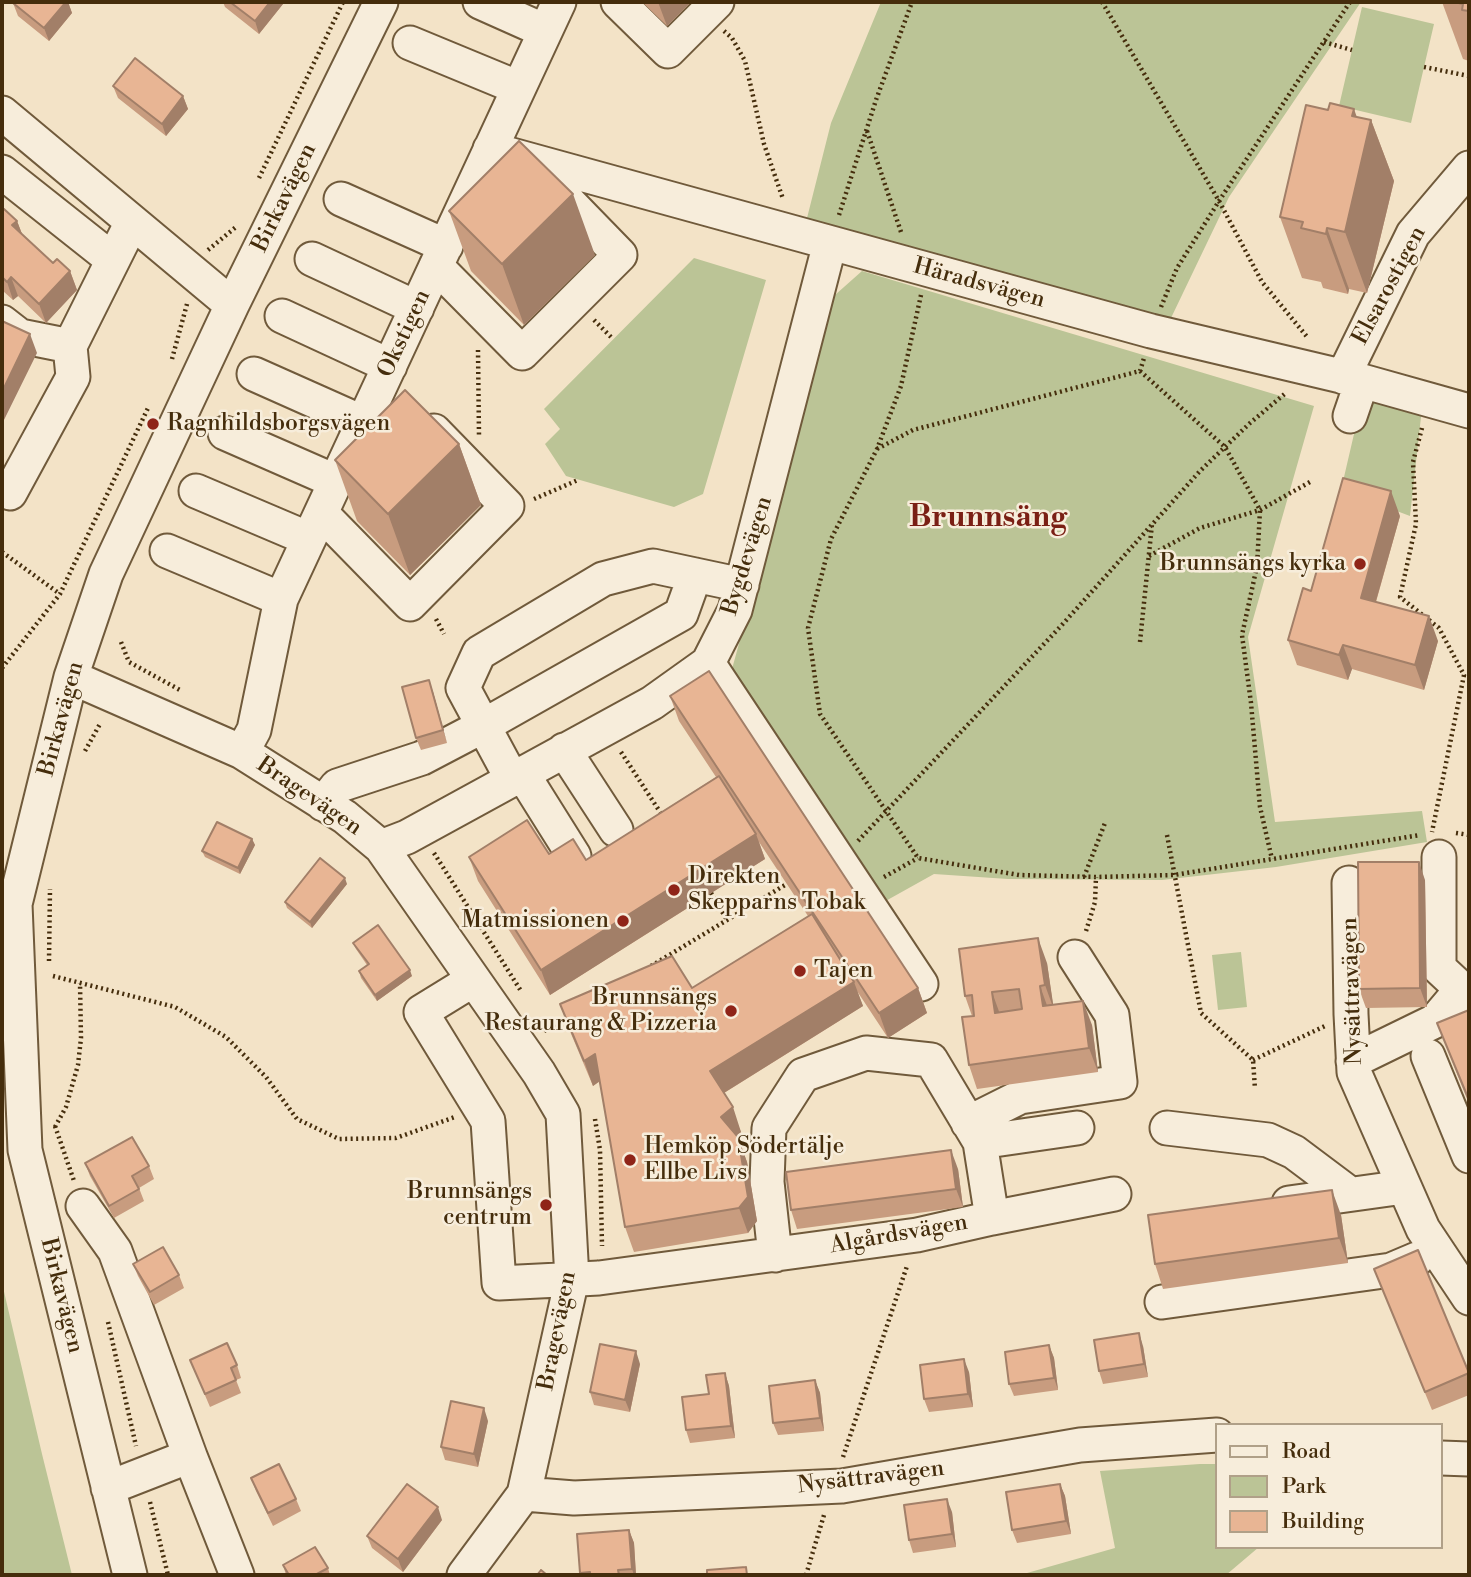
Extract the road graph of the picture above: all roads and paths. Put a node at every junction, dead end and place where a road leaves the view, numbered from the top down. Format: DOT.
graph roads {
  1 [pos="332,2"];
  2 [pos="382,2"];
  3 [pos="480,2"];
  4 [pos="618,2"];
  5 [pos="912,2"];
  6 [pos="1102,2"];
  7 [pos="1350,2"];
  8 [pos="341,5"];
  9 [pos="711,8"];
  10 [pos="552,16"];
  11 [pos="1324,42"];
  12 [pos="410,43"];
  13 [pos="1352,50"];
  14 [pos="1423,67"];
  15 [pos="1469,76"];
  16 [pos="519,88"];
  17 [pos="2,113"];
  18 [pos="866,130"];
  19 [pos="490,149"];
  20 [pos="528,161"];
  21 [pos="1469,168"];
  22 [pos="2,172"];
  23 [pos="258,180"];
  24 [pos="341,199"];
  25 [pos="1219,201"];
  26 [pos="240,217"];
  27 [pos="132,222"];
  28 [pos="794,233"];
  29 [pos="830,243"];
  30 [pos="441,256"];
  31 [pos="312,259"];
  32 [pos="113,260"];
  33 [pos="920,268"];
  34 [pos="195,274"];
  35 [pos="232,305"];
  36 [pos="477,307"];
  37 [pos="417,309"];
  38 [pos="282,316"];
  39 [pos="2,321"];
  40 [pos="1152,331"];
  41 [pos="70,346"];
  42 [pos="167,370"];
  43 [pos="1140,371"];
  44 [pos="254,374"];
  45 [pos="1352,379"];
  46 [pos="397,389"];
  47 [pos="1289,391"];
  48 [pos="1430,401"];
  49 [pos="149,408"];
  50 [pos="1469,411"];
  51 [pos="1350,416"];
  52 [pos="364,423"];
  53 [pos="225,433"];
  54 [pos="1225,447"];
  55 [pos="877,449"];
  56 [pos="480,477"];
  57 [pos="578,480"];
  58 [pos="337,482"];
  59 [pos="1310,482"];
  60 [pos="2,489"];
  61 [pos="196,491"];
  62 [pos="508,506"];
  63 [pos="1260,510"];
  64 [pos="1152,523"];
  65 [pos="315,527"];
  66 [pos="167,551"];
  67 [pos="2,552"];
  68 [pos="1149,556"];
  69 [pos="695,575"];
  70 [pos="742,585"];
  71 [pos="60,594"];
  72 [pos="281,599"];
  73 [pos="121,642"];
  74 [pos="1140,642"];
  75 [pos="708,663"];
  76 [pos="2,668"];
  77 [pos="71,677"];
  78 [pos="185,693"];
  79 [pos="100,724"];
  80 [pos="483,726"];
  81 [pos="605,728"];
  82 [pos="565,750"];
  83 [pos="242,752"];
  84 [pos="80,758"];
  85 [pos="517,776"];
  86 [pos="323,804"];
  87 [pos="888,810"];
  88 [pos="667,823"];
  89 [pos="1105,823"];
  90 [pos="616,830"];
  91 [pos="1167,835"];
  92 [pos="861,839"];
  93 [pos="381,847"];
  94 [pos="574,856"];
  95 [pos="1439,857"];
  96 [pos="918,858"];
  97 [pos="1272,859"];
  98 [pos="1174,875"];
  99 [pos="1084,877"];
  100 [pos="1096,877"];
  101 [pos="1349,883"];
  102 [pos="785,885"];
  103 [pos="50,888"];
  104 [pos="859,891"];
  105 [pos="711,893"];
  106 [pos="8,904"];
  107 [pos="727,920"];
  108 [pos="1075,957"];
  109 [pos="648,968"];
  110 [pos="53,976"];
  111 [pos="473,980"];
  112 [pos="49,982"];
  113 [pos="80,983"];
  114 [pos="921,984"];
  115 [pos="1466,993"];
  116 [pos="579,1010"];
  117 [pos="1350,1014"];
  118 [pos="519,1046"];
  119 [pos="1428,1056"];
  120 [pos="1253,1060"];
  121 [pos="1353,1061"];
  122 [pos="1255,1089"];
  123 [pos="480,1108"];
  124 [pos="52,1117"];
  125 [pos="55,1127"];
  126 [pos="1077,1128"];
  127 [pos="1167,1128"];
  128 [pos="974,1132"];
  129 [pos="1469,1156"];
  130 [pos="1404,1187"];
  131 [pos="1114,1194"];
  132 [pos="1350,1194"];
  133 [pos="83,1206"];
  134 [pos="1254,1208"];
  135 [pos="992,1218"];
  136 [pos="917,1235"];
  137 [pos="1437,1249"];
  138 [pos="775,1255"];
  139 [pos="572,1279"];
  140 [pos="1468,1292"];
  141 [pos="1162,1302"];
  142 [pos="107,1318"];
  143 [pos="1216,1435"];
  144 [pos="190,1456"];
  145 [pos="1443,1458"];
  146 [pos="1469,1459"];
  147 [pos="143,1474"];
  148 [pos="833,1487"];
  149 [pos="108,1489"];
  150 [pos="524,1494"];
  151 [pos="130,1575"];
  152 [pos="168,1575"];
  153 [pos="237,1575"];
  154 [pos="464,1575"];
  155 [pos="806,1575"];
  1 -- 8 [label="path"];
  2 -- 35 [label="street, Birkavägen"];
  3 -- 10 [label="street"];
  4 -- 9 [label="street"];
  5 -- 18 [label="path"];
  6 -- 25 [label="path"];
  7 -- 11 [label="path"];
  8 -- 23 [label="path"];
  9 -- 28 [label="path"];
  10 -- 16 [label="street, Okstigen"];
  11 -- 13 [label="path"];
  11 -- 25 [label="path"];
  12 -- 16 [label="street"];
  14 -- 15 [label="path"];
  16 -- 19 [label="street, Okstigen"];
  17 -- 27 [label="street"];
  18 -- 29 [label="path"];
  18 -- 33 [label="path"];
  19 -- 20 [label="street, Häradsvägen"];
  19 -- 30 [label="street, Okstigen"];
  20 -- 28 [label="street, Häradsvägen"];
  20 -- 36 [label="street"];
  21 -- 45 [label="street, Elsarostigen"];
  22 -- 32 [label="street"];
  24 -- 30 [label="street"];
  25 -- 40 [label="path"];
  25 -- 45 [label="path"];
  26 -- 34 [label="path"];
  27 -- 32 [label="street"];
  27 -- 34 [label="street"];
  28 -- 29 [label="street, Häradsvägen"];
  29 -- 33 [label="street, Häradsvägen"];
  29 -- 70 [label="street, Bygdevägen"];
  30 -- 36 [label="street"];
  30 -- 37 [label="street, Okstigen"];
  31 -- 37 [label="street"];
  32 -- 41 [label="street"];
  33 -- 40 [label="street, Häradsvägen"];
  33 -- 55 [label="path"];
  34 -- 35 [label="street"];
  34 -- 42 [label="path"];
  35 -- 77 [label="street, Birkavägen"];
  36 -- 56 [label="path"];
  37 -- 46 [label="street, Okstigen"];
  38 -- 46 [label="street"];
  39 -- 41 [label="street"];
  40 -- 43 [label="path"];
  40 -- 45 [label="street, Häradsvägen"];
  41 -- 60 [label="street"];
  43 -- 54 [label="path"];
  43 -- 55 [label="path"];
  44 -- 52 [label="street"];
  45 -- 48 [label="street, Häradsvägen"];
  45 -- 51 [label="street, Elsarostigen"];
  46 -- 52 [label="street, Okstigen"];
  46 -- 56 [label="street"];
  47 -- 54 [label="path"];
  48 -- 50 [label="street, Häradsvägen"];
  48 -- 97 [label="path"];
  49 -- 71 [label="path"];
  52 -- 58 [label="street, Okstigen"];
  53 -- 58 [label="street"];
  54 -- 63 [label="path"];
  54 -- 64 [label="path"];
  55 -- 87 [label="path"];
  56 -- 62 [label="street"];
  57 -- 62 [label="path"];
  58 -- 65 [label="street, Okstigen"];
  59 -- 63 [label="path"];
  61 -- 65 [label="street"];
  62 -- 65 [label="street"];
  63 -- 68 [label="path"];
  63 -- 97 [label="path"];
  64 -- 68 [label="path"];
  64 -- 87 [label="path"];
  65 -- 72 [label="street, Okstigen"];
  66 -- 72 [label="street"];
  67 -- 71 [label="path"];
  68 -- 74 [label="path"];
  69 -- 70 [label="street"];
  69 -- 80 [label="street"];
  69 -- 80 [label="street"];
  70 -- 75 [label="street, Bygdevägen"];
  71 -- 76 [label="path"];
  72 -- 83 [label="street, Okstigen"];
  73 -- 78 [label="path"];
  75 -- 81 [label="street, Bygdevägen"];
  75 -- 104 [label="street"];
  77 -- 83 [label="street, Bragevägen"];
  77 -- 106 [label="street, Birkavägen"];
  79 -- 84 [label="path"];
  80 -- 85 [label="street"];
  80 -- 86 [label="street"];
  81 -- 82 [label="street, Bygdevägen"];
  81 -- 88 [label="path"];
  82 -- 85 [label="street, Bygdevägen"];
  82 -- 90 [label="street"];
  83 -- 86 [label="street, Bragevägen"];
  85 -- 93 [label="street, Bygdevägen"];
  85 -- 94 [label="street"];
  86 -- 93 [label="street, Bragevägen"];
  87 -- 92 [label="path"];
  87 -- 96 [label="path"];
  89 -- 99 [label="path"];
  91 -- 98 [label="path"];
  93 -- 111 [label="street, Bragevägen"];
  95 -- 115 [label="street"];
  96 -- 99 [label="path"];
  96 -- 104 [label="path"];
  97 -- 98 [label="path"];
  98 -- 100 [label="path"];
  98 -- 120 [label="path"];
  99 -- 100 [label="path"];
  100 -- 108 [label="path"];
  101 -- 117 [label="street, Nysättravägen"];
  102 -- 107 [label="path"];
  103 -- 112 [label="path"];
  104 -- 114 [label="street"];
  105 -- 107 [label="path"];
  106 -- 149 [label="street, Birkavägen"];
  107 -- 109 [label="path"];
  108 -- 128 [label="street"];
  110 -- 113 [label="path"];
  111 -- 118 [label="street, Bragevägen"];
  111 -- 123 [label="street"];
  113 -- 123 [label="path"];
  113 -- 125 [label="path"];
  115 -- 121 [label="street"];
  116 -- 118 [label="path"];
  117 -- 120 [label="path"];
  117 -- 121 [label="street, Nysättravägen"];
  118 -- 139 [label="street, Bragevägen"];
  119 -- 129 [label="street"];
  120 -- 122 [label="path"];
  121 -- 130 [label="street, Nysättravägen"];
  123 -- 139 [label="street, Algårdsvägen"];
  124 -- 125 [label="path"];
  125 -- 133 [label="path"];
  126 -- 128 [label="street"];
  127 -- 132 [label="street"];
  128 -- 135 [label="street, Algårdsvägen"];
  128 -- 138 [label="street, Algårdsvägen"];
  130 -- 132 [label="street"];
  130 -- 137 [label="street, Nysättravägen"];
  131 -- 135 [label="street"];
  132 -- 134 [label="street"];
  133 -- 144 [label="street"];
  135 -- 136 [label="street, Algårdsvägen"];
  136 -- 138 [label="street, Algårdsvägen"];
  136 -- 148 [label="path"];
  137 -- 140 [label="street, Nysättravägen"];
  137 -- 141 [label="street"];
  138 -- 139 [label="street, Algårdsvägen"];
  139 -- 150 [label="street, Bragevägen"];
  142 -- 147 [label="path"];
  143 -- 148 [label="street, Nysättravägen"];
  144 -- 147 [label="street"];
  144 -- 153 [label="street"];
  145 -- 146 [label="street"];
  147 -- 149 [label="street"];
  147 -- 152 [label="path"];
  148 -- 150 [label="street, Nysättravägen"];
  148 -- 155 [label="path"];
  149 -- 151 [label="street, Birkavägen"];
  150 -- 154 [label="street, Bragevägen"];
}
